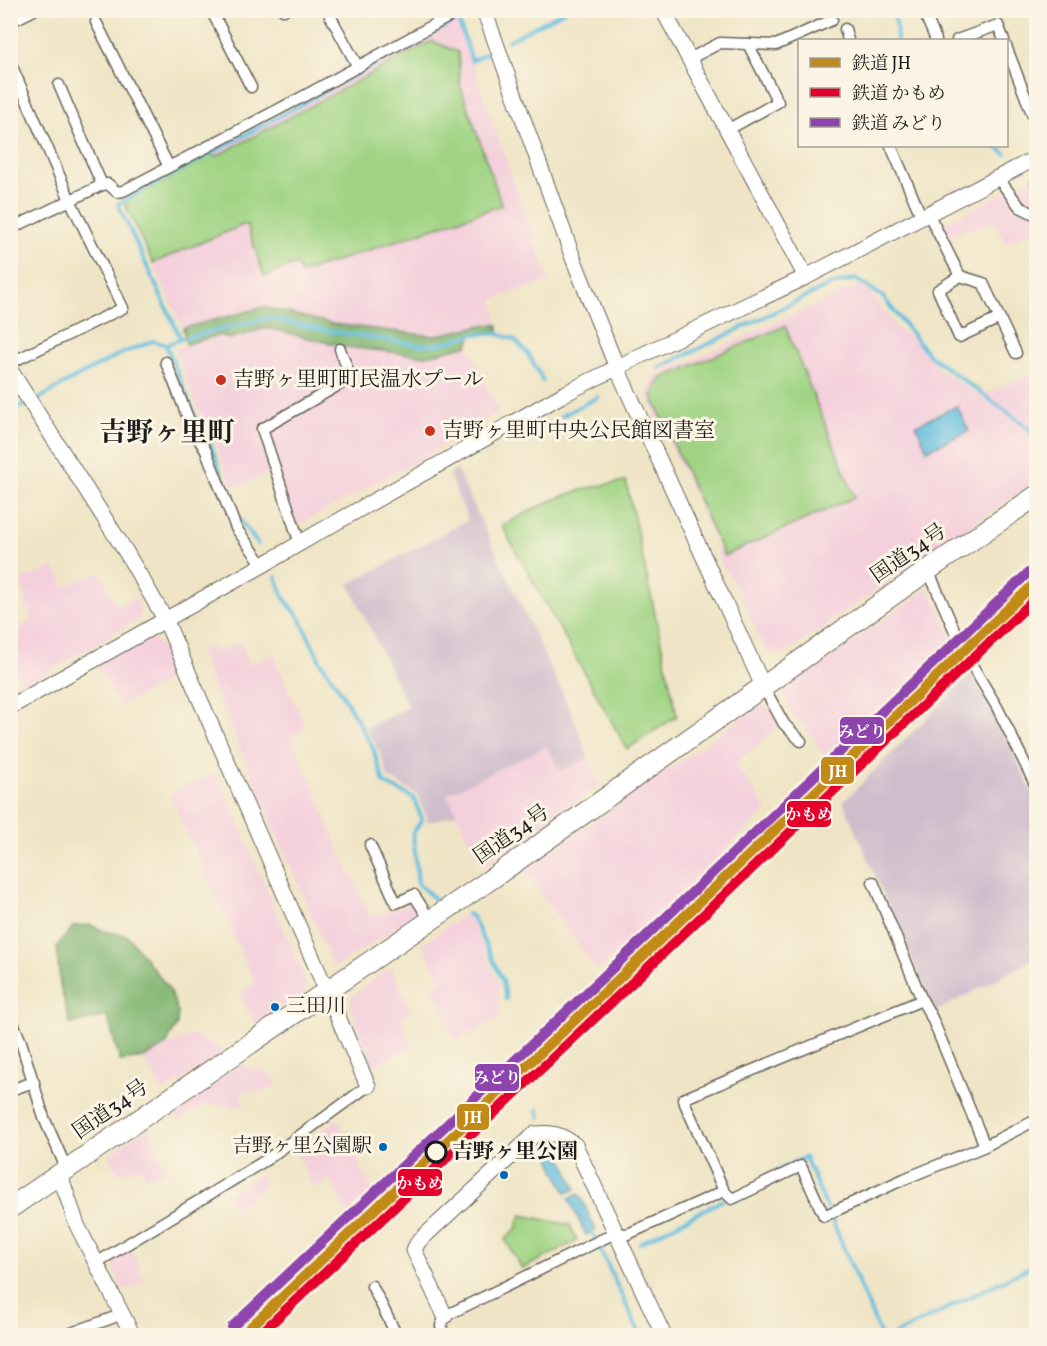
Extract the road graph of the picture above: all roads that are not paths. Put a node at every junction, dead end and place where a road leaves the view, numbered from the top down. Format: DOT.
graph roads {
  1 [pos="34,10"];
  2 [pos="211,10"];
  3 [pos="327,10"];
  4 [pos="461,10"];
  5 [pos="484,10"];
  6 [pos="663,10"];
  7 [pos="927,19"];
  8 [pos="832,20"];
  9 [pos="10,22"];
  10 [pos="96,22"];
  11 [pos="845,29"];
  12 [pos="848,39"];
  13 [pos="936,39"];
  14 [pos="960,39"];
  15 [pos="1004,39"];
  16 [pos="748,44"];
  17 [pos="1008,51"];
  18 [pos="689,59"];
  19 [pos="10,62"];
  20 [pos="358,67"];
  21 [pos="59,85"];
  22 [pos="251,87"];
  23 [pos="1036,124"];
  24 [pos="727,130"];
  25 [pos="891,147"];
  26 [pos="1036,159"];
  27 [pos="169,167"];
  28 [pos="998,178"];
  29 [pos="102,185"];
  30 [pos="70,200"];
  31 [pos="1036,215"];
  32 [pos="925,217"];
  33 [pos="10,229"];
  34 [pos="960,276"];
  35 [pos="806,277"];
  36 [pos="1000,318"];
  37 [pos="340,349"];
  38 [pos="1016,353"];
  39 [pos="166,362"];
  40 [pos="10,363"];
  41 [pos="617,368"];
  42 [pos="10,370"];
  43 [pos="1036,496"];
  44 [pos="300,544"];
  45 [pos="263,565"];
  46 [pos="928,570"];
  47 [pos="165,619"];
  48 [pos="763,686"];
  49 [pos="10,707"];
  50 [pos="801,741"];
  51 [pos="1036,786"];
  52 [pos="370,845"];
  53 [pos="873,882"];
  54 [pos="430,920"];
  55 [pos="327,990"];
  56 [pos="922,1000"];
  57 [pos="10,1016"];
  58 [pos="34,1082"];
  59 [pos="368,1086"];
  60 [pos="10,1090"];
  61 [pos="1036,1120"];
  62 [pos="985,1146"];
  63 [pos="64,1172"];
  64 [pos="724,1191"];
  65 [pos="10,1208"];
  66 [pos="615,1233"];
  67 [pos="96,1263"];
  68 [pos="372,1286"];
  69 [pos="123,1314"];
  70 [pos="446,1316"];
  71 [pos="63,1335"];
  72 [pos="133,1335"];
  73 [pos="397,1335"];
  74 [pos="444,1335"];
  75 [pos="664,1335"];
  1 -- 9 [label="street"];
  2 -- 22 [label="street"];
  3 -- 20 [label="street"];
  4 -- 20 [label="street"];
  5 -- 41 [label="street"];
  6 -- 18 [label="street"];
  7 -- 13 [label="street"];
  8 -- 16 [label="street"];
  10 -- 27 [label="street"];
  11 -- 12 [label="street"];
  14 -- 15 [label="street"];
  16 -- 18 [label="street"];
  16 -- 24 [label="street"];
  17 -- 23 [label="street"];
  18 -- 24 [label="street"];
  19 -- 30 [label="street"];
  20 -- 27 [label="street"];
  21 -- 29 [label="street"];
  24 -- 35 [label="street"];
  25 -- 32 [label="street"];
  26 -- 28 [label="street"];
  27 -- 29 [label="street"];
  28 -- 31 [label="street"];
  28 -- 32 [label="street"];
  29 -- 30 [label="street"];
  30 -- 33 [label="street"];
  30 -- 40 [label="street"];
  32 -- 34 [label="street"];
  32 -- 35 [label="street"];
  34 -- 36 [label="street"];
  34 -- 36 [label="street"];
  35 -- 41 [label="street"];
  36 -- 38 [label="street"];
  37 -- 44 [label="street"];
  39 -- 45 [label="street"];
  41 -- 44 [label="street"];
  41 -- 48 [label="street"];
  42 -- 47 [label="street"];
  43 -- 46 [label="highway, 国道34号"];
  44 -- 45 [label="street"];
  45 -- 47 [label="street"];
  46 -- 48 [label="highway, 国道34号"];
  46 -- 51 [label="street"];
  47 -- 49 [label="street"];
  47 -- 55 [label="street"];
  48 -- 50 [label="street"];
  48 -- 54 [label="highway, 国道34号"];
  52 -- 54 [label="street"];
  53 -- 56 [label="street"];
  54 -- 55 [label="highway, 国道34号"];
  55 -- 59 [label="street"];
  55 -- 63 [label="highway, 国道34号"];
  56 -- 62 [label="street"];
  56 -- 64 [label="street"];
  57 -- 58 [label="street"];
  58 -- 60 [label="street"];
  58 -- 63 [label="street"];
  59 -- 67 [label="street"];
  61 -- 62 [label="street"];
  62 -- 64 [label="street"];
  63 -- 65 [label="highway, 国道34号"];
  63 -- 67 [label="street"];
  64 -- 66 [label="street"];
  66 -- 70 [label="street"];
  66 -- 70 [label="street"];
  66 -- 75 [label="street"];
  67 -- 69 [label="street"];
  68 -- 73 [label="street"];
  69 -- 71 [label="street"];
  69 -- 72 [label="street"];
  70 -- 74 [label="street"];
}
